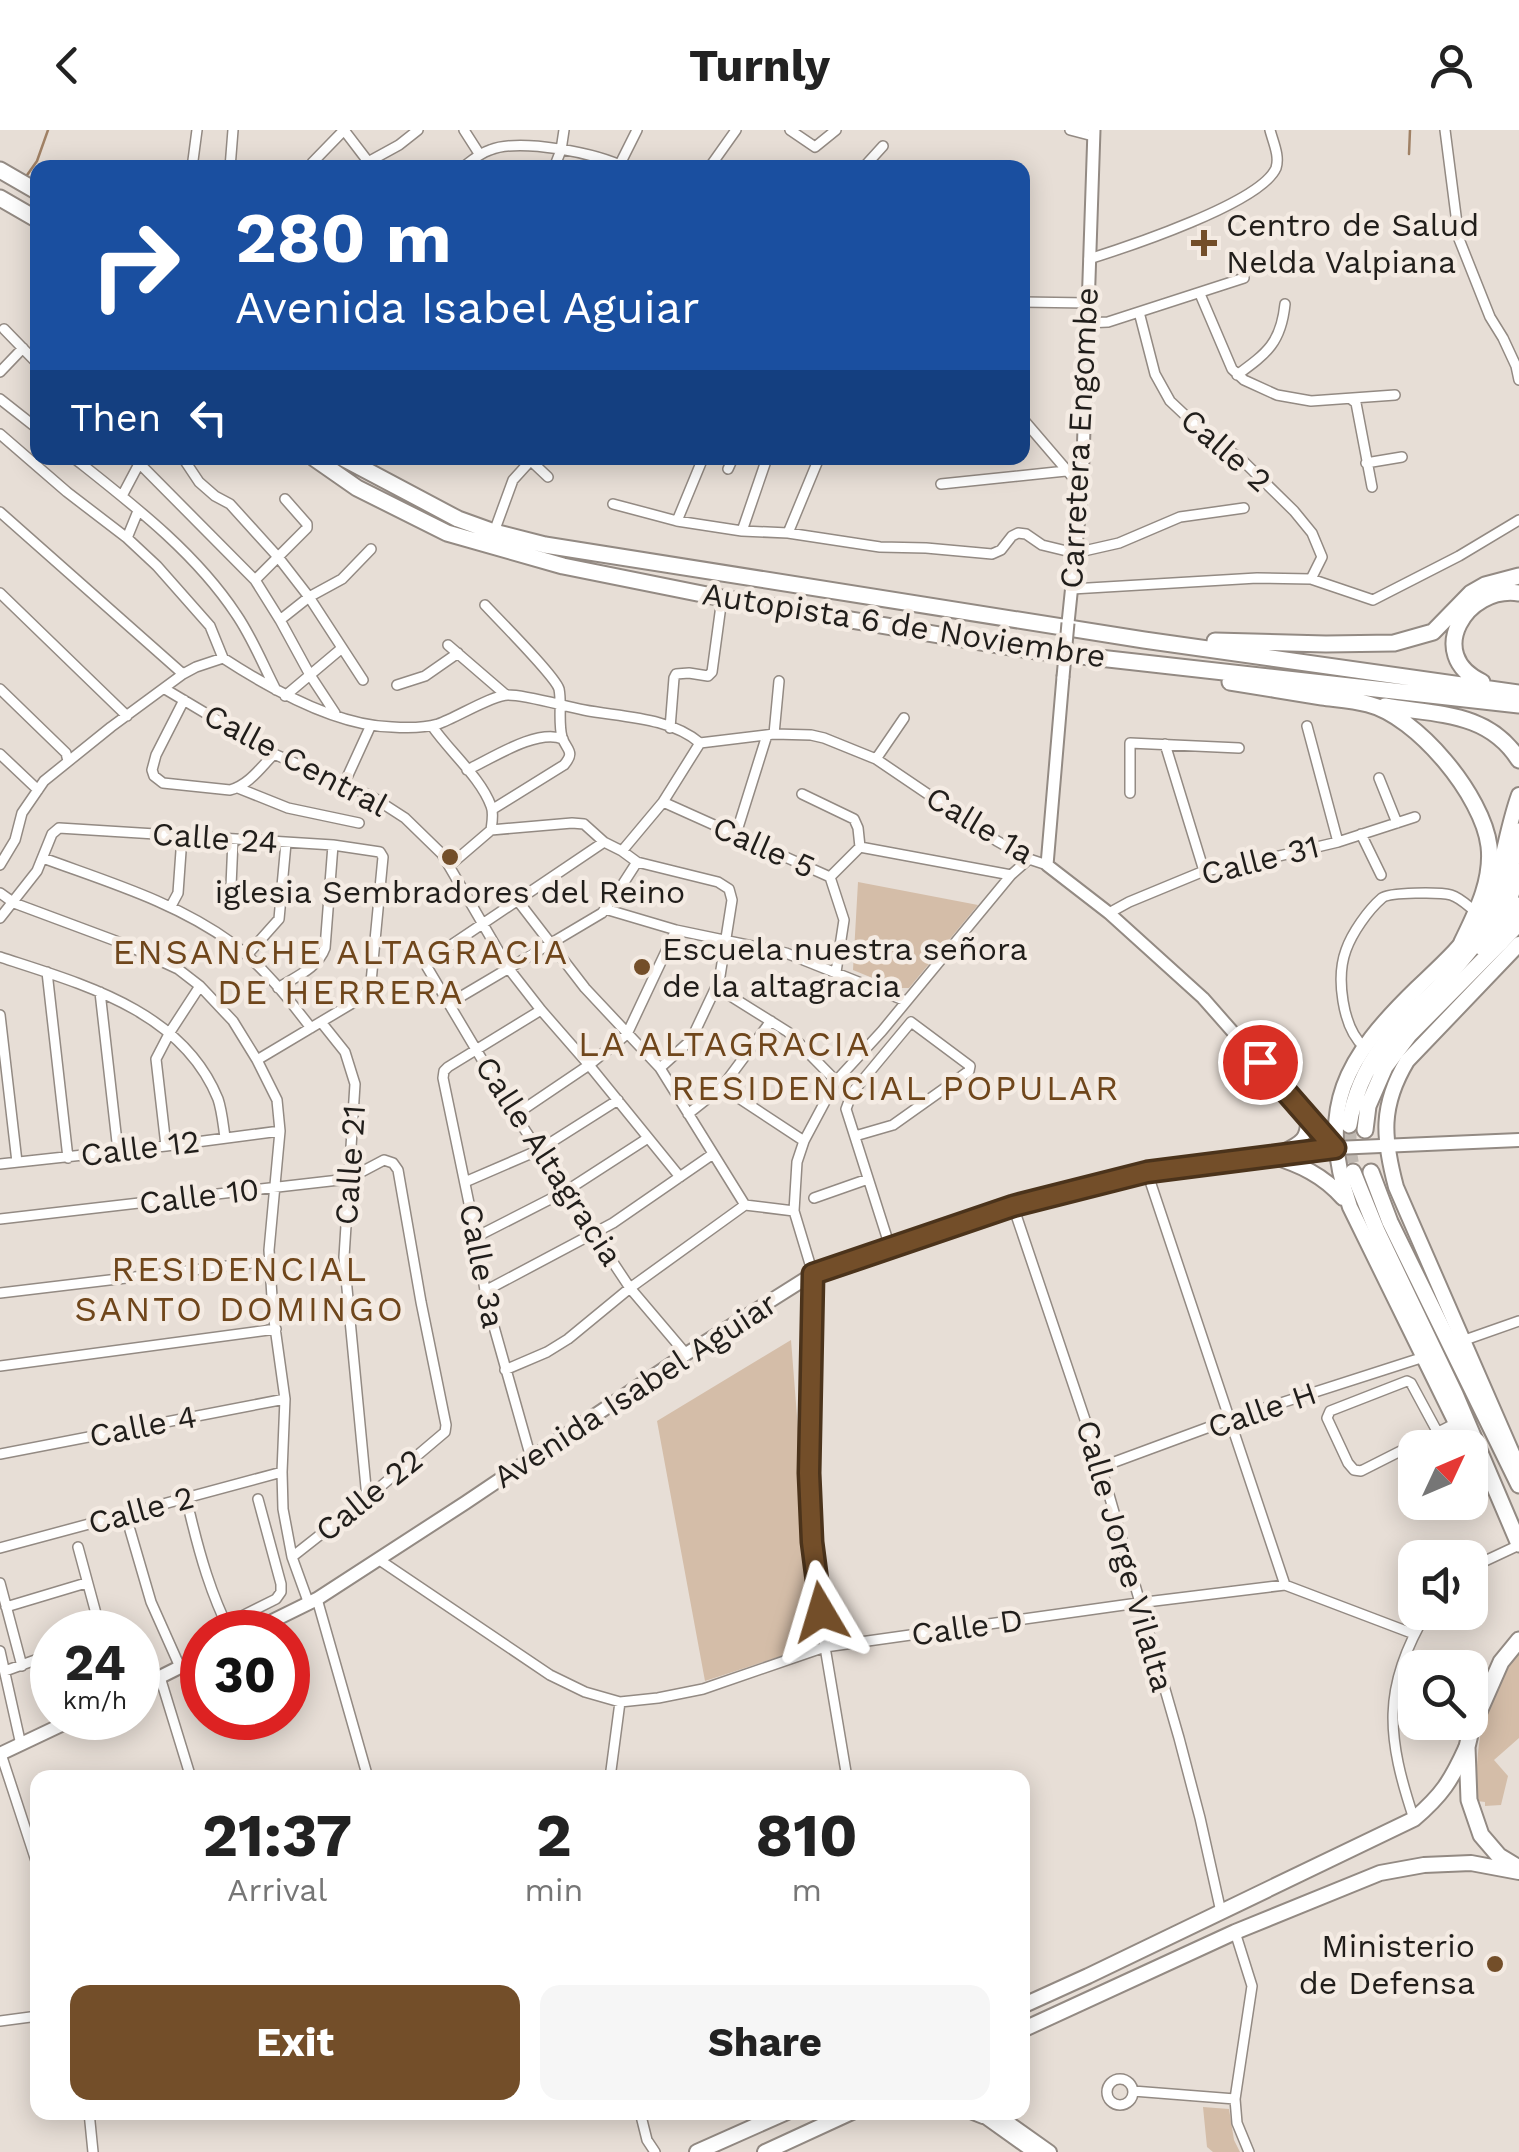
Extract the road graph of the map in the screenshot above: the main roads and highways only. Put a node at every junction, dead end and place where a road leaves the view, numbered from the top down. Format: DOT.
graph roads {
  1 [pos="0,170"];
  2 [pos="30,187"];
  3 [pos="0,198"];
  4 [pos="30,215"];
  5 [pos="324,465"];
  6 [pos="356,465"];
  7 [pos="1519,576"];
  8 [pos="1519,592"];
  9 [pos="1144,640"];
  10 [pos="1028,650"];
  11 [pos="1500,690"];
  12 [pos="1519,693"];
  13 [pos="1370,704"];
  14 [pos="1519,704"];
  15 [pos="1519,760"];
  16 [pos="1519,795"];
  17 [pos="1519,831"];
  18 [pos="1513,874"];
  19 [pos="1519,906"];
  20 [pos="1519,922"];
  21 [pos="1462,942"];
  22 [pos="1500,943"];
  23 [pos="1519,944"];
  24 [pos="1519,1140"];
  25 [pos="1386,1146"];
  26 [pos="1335,1148"];
  27 [pos="1272,1156"];
  28 [pos="1352,1172"];
  29 [pos="1370,1172"];
  30 [pos="1350,1207"];
  31 [pos="1519,1469"];
  32 [pos="1519,1484"];
  33 [pos="1497,1489"];
  34 [pos="1519,1544"];
  35 [pos="295,1610"];
  36 [pos="1519,1626"];
  37 [pos="1515,1643"];
  38 [pos="31,1740"];
  39 [pos="1467,1747"];
  40 [pos="1,1754"];
  41 [pos="1519,1870"];
  42 [pos="1030,2002"];
  43 [pos="1030,2026"];
  44 [pos="769,2120"];
  45 [pos="835,2120"];
  46 [pos="995,2120"];
  47 [pos="998,2120"];
  48 [pos="697,2152"];
  49 [pos="765,2152"];
  50 [pos="1034,2152"];
  51 [pos="1050,2152"];
  1 -- 2 [label="highway"];
  3 -- 4 [label="highway"];
  5 -- 10 [label="highway, Autopista 6 de Noviembre"];
  6 -- 9 [label="highway, Autopista 6 de Noviembre"];
  7 -- 9 [label="highway"];
  8 -- 11 [label="highway"];
  9 -- 11 [label="highway, Autopista 6 de Noviembre"];
  10 -- 13 [label="highway"];
  10 -- 14 [label="highway, Autopista 6 de Noviembre"];
  11 -- 12 [label="highway, Autopista 6 de Noviembre"];
  13 -- 15 [label="highway"];
  13 -- 21 [label="highway"];
  16 -- 21 [label="main road"];
  17 -- 18 [label="highway"];
  18 -- 22 [label="highway"];
  19 -- 22 [label="highway"];
  20 -- 22 [label="highway"];
  21 -- 26 [label="main road"];
  23 -- 25 [label="main road"];
  24 -- 25 [label="main road, Avenida Isabel Aguiar"];
  25 -- 26 [label="main road, Avenida Isabel Aguiar"];
  25 -- 31 [label="main road"];
  26 -- 27 [label="main road, Avenida Isabel Aguiar"];
  26 -- 30 [label="main road"];
  27 -- 30 [label="main road"];
  27 -- 35 [label="main road, Avenida Isabel Aguiar"];
  28 -- 33 [label="highway"];
  29 -- 32 [label="highway"];
  30 -- 33 [label="main road"];
  33 -- 34 [label="highway"];
  36 -- 37 [label="highway"];
  37 -- 39 [label="highway"];
  38 -- 40 [label="main road"];
  39 -- 41 [label="highway"];
  39 -- 42 [label="main road"];
  41 -- 43 [label="main road"];
  44 -- 48 [label="main road"];
  45 -- 49 [label="main road"];
  46 -- 50 [label="main road"];
  47 -- 51 [label="main road"];
}
